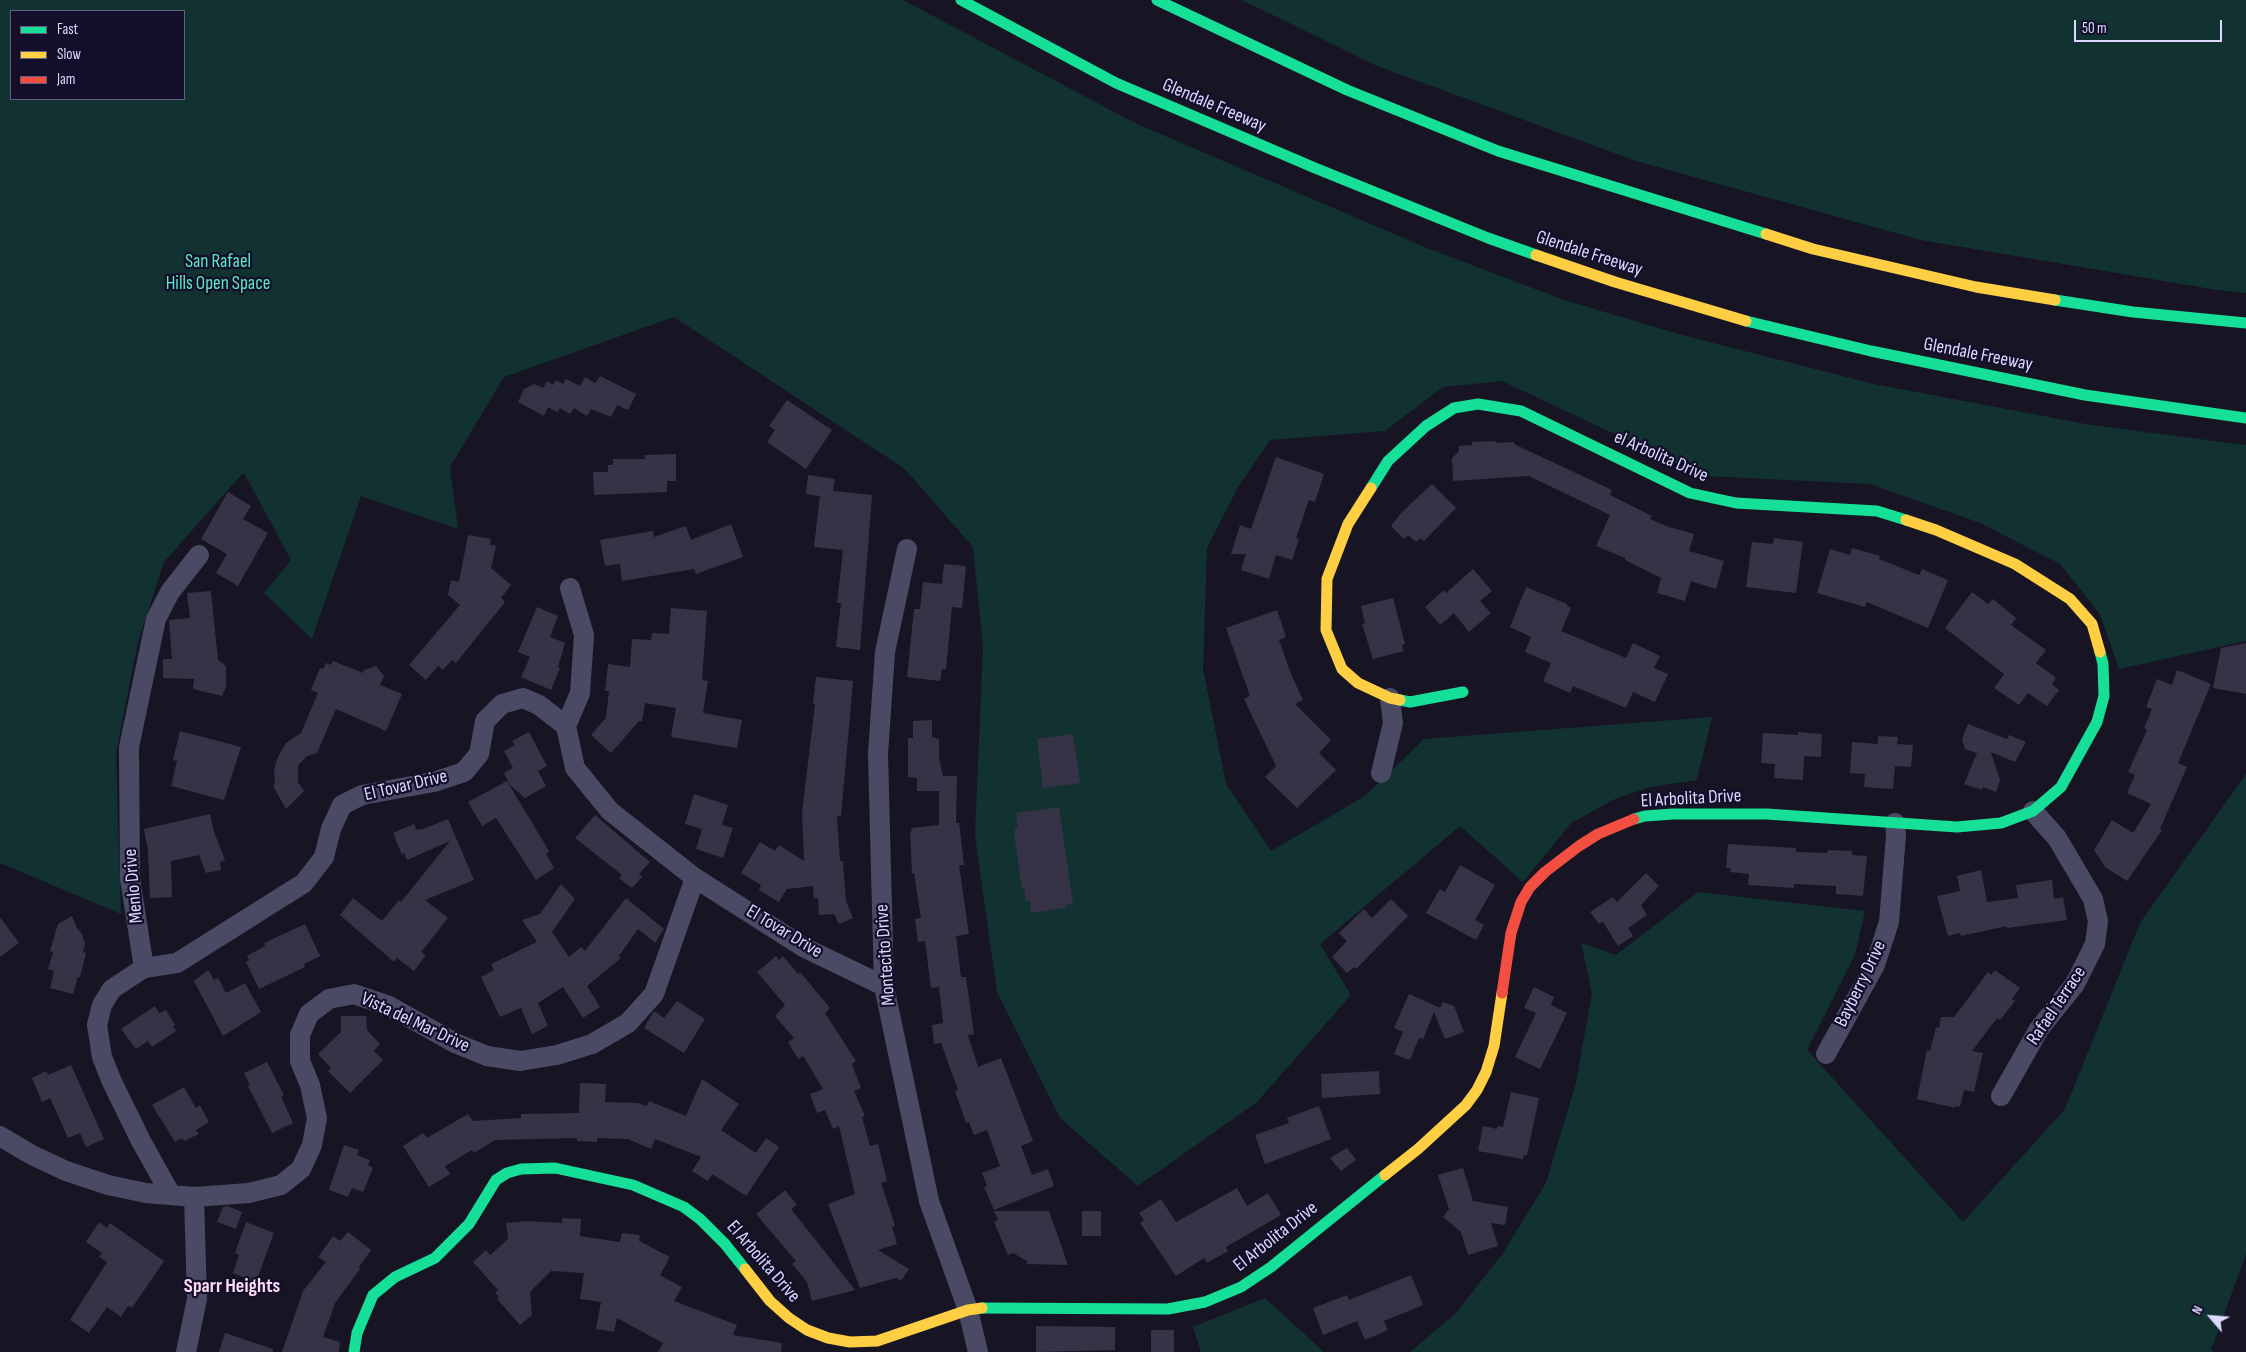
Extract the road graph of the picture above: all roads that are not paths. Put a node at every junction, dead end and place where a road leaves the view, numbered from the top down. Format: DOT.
graph roads {
  1 [pos="961,0"];
  2 [pos="1157,0"];
  3 [pos="2246,323"];
  4 [pos="2246,418"];
  5 [pos="907,549"];
  6 [pos="199,555"];
  7 [pos="570,588"];
  8 [pos="1463,692"];
  9 [pos="1390,698"];
  10 [pos="566,726"];
  11 [pos="1381,773"];
  12 [pos="2033,811"];
  13 [pos="1895,823"];
  14 [pos="695,878"];
  15 [pos="144,968"];
  16 [pos="884,986"];
  17 [pos="1826,1054"];
  18 [pos="2001,1096"];
  19 [pos="0,1136"];
  20 [pos="171,1195"];
  21 [pos="194,1197"];
  22 [pos="968,1310"];
  23 [pos="186,1352"];
  24 [pos="354,1352"];
  25 [pos="978,1352"];
  1 -- 4 [label="main road, Glendale Freeway"];
  2 -- 3 [label="main road"];
  5 -- 16 [label="street, Montecito Drive"];
  6 -- 15 [label="street, Menlo Drive"];
  7 -- 10 [label="street"];
  8 -- 9 [label="main road, el Arbolita Drive"];
  9 -- 11 [label="street"];
  9 -- 12 [label="main road, el Arbolita Drive"];
  10 -- 14 [label="street, El Tovar Drive"];
  10 -- 15 [label="street, El Tovar Drive"];
  12 -- 13 [label="main road, El Arbolita Drive"];
  12 -- 18 [label="street, Rafael Terrace"];
  13 -- 17 [label="street, Bayberry Drive"];
  13 -- 22 [label="main road, El Arbolita Drive"];
  14 -- 16 [label="street, El Tovar Drive"];
  14 -- 21 [label="street, Vista del Mar Drive"];
  15 -- 20 [label="street"];
  16 -- 22 [label="street, Montecito Drive"];
  19 -- 20 [label="street, Vista del Mar Drive"];
  20 -- 21 [label="street, Vista del Mar Drive"];
  21 -- 23 [label="street"];
  22 -- 24 [label="main road, El Arbolita Drive"];
  22 -- 25 [label="street, Montecito Drive"];
}
